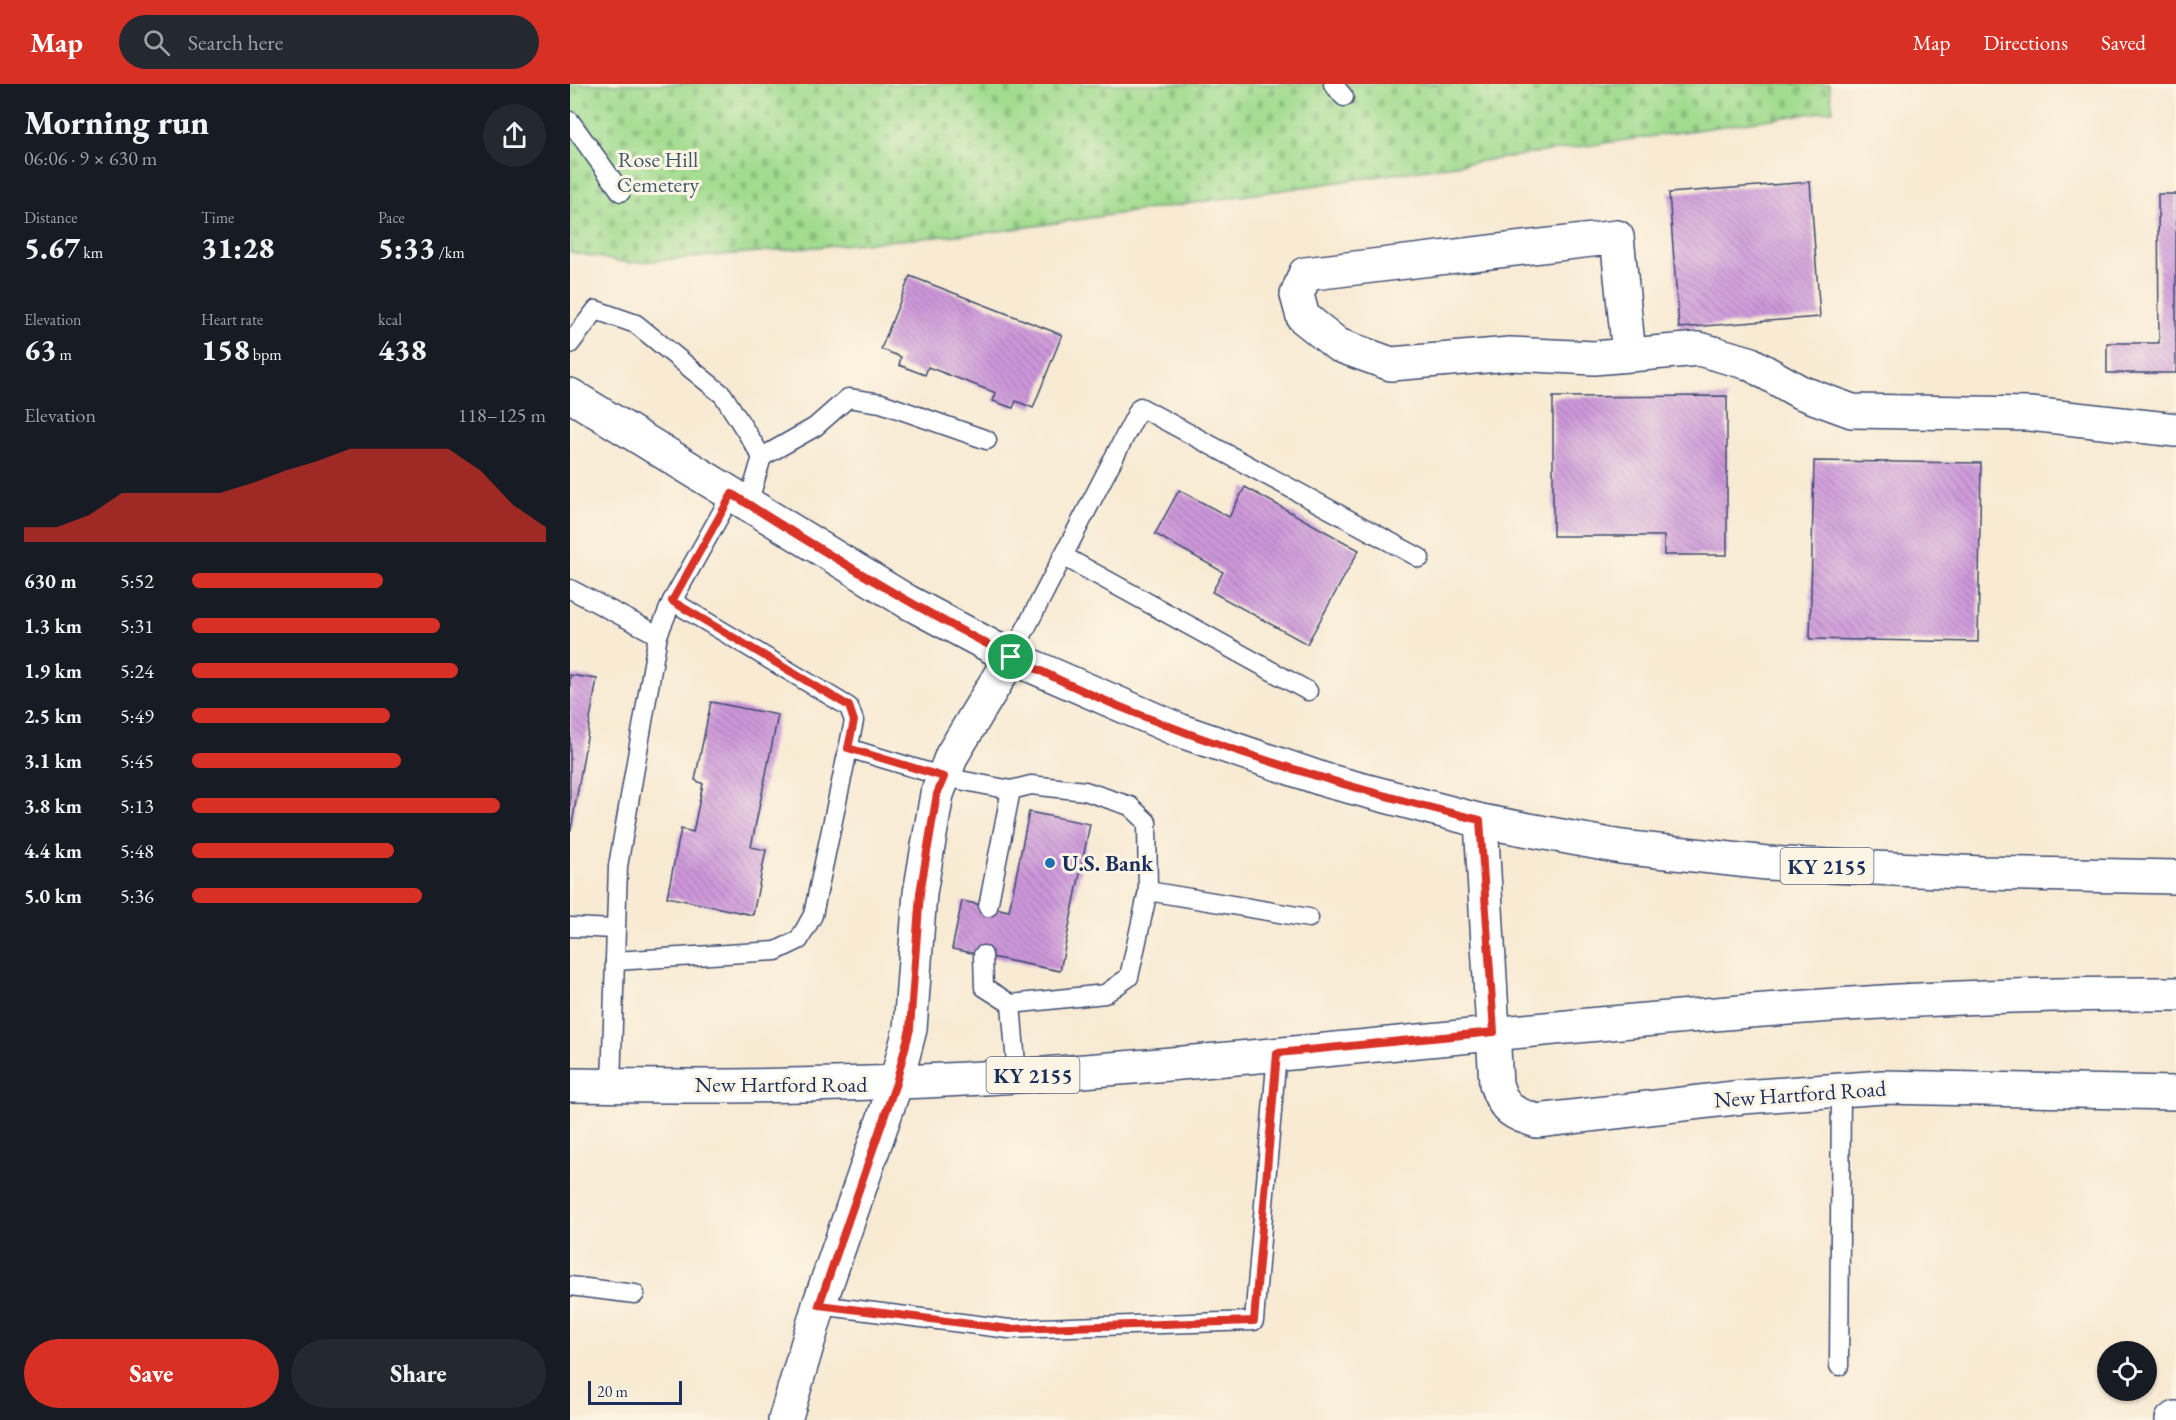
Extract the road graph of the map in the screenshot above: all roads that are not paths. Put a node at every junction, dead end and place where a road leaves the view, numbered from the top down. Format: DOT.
graph roads {
  1 [pos="570,121"];
  2 [pos="621,192"];
  3 [pos="570,344"];
  4 [pos="1629,355"];
  5 [pos="570,395"];
  6 [pos="2176,430"];
  7 [pos="987,440"];
  8 [pos="762,457"];
  9 [pos="740,499"];
  10 [pos="1063,556"];
  11 [pos="1420,558"];
  12 [pos="570,589"];
  13 [pos="672,601"];
  14 [pos="658,634"];
  15 [pos="1011,657"];
  16 [pos="1308,690"];
  17 [pos="848,748"];
  18 [pos="944,777"];
  19 [pos="1011,790"];
  20 [pos="1480,820"];
  21 [pos="2176,877"];
  22 [pos="1148,891"];
  23 [pos="988,907"];
  24 [pos="1309,918"];
  25 [pos="570,927"];
  26 [pos="616,929"];
  27 [pos="983,955"];
  28 [pos="615,961"];
  29 [pos="2176,994"];
  30 [pos="1011,1004"];
  31 [pos="1494,1032"];
  32 [pos="1277,1053"];
  33 [pos="1017,1076"];
  34 [pos="896,1083"];
  35 [pos="570,1085"];
  36 [pos="611,1085"];
  37 [pos="1841,1090"];
  38 [pos="2176,1093"];
  39 [pos="570,1286"];
  40 [pos="635,1294"];
  41 [pos="819,1305"];
  42 [pos="1839,1366"];
  43 [pos="785,1420"];
  1 -- 2 [label="lane"];
  3 -- 8 [label="lane"];
  4 -- 4 [label="main road"];
  4 -- 6 [label="main road"];
  5 -- 9 [label="main road, KY 2155"];
  7 -- 8 [label="lane"];
  8 -- 9 [label="lane"];
  9 -- 13 [label="lane"];
  9 -- 15 [label="main road, KY 2155"];
  10 -- 11 [label="lane"];
  10 -- 15 [label="lane"];
  10 -- 16 [label="lane"];
  12 -- 14 [label="lane"];
  13 -- 14 [label="lane"];
  13 -- 17 [label="lane"];
  14 -- 26 [label="lane"];
  15 -- 18 [label="main road"];
  15 -- 20 [label="main road, KY 2155"];
  17 -- 18 [label="lane"];
  17 -- 28 [label="lane"];
  18 -- 19 [label="lane"];
  18 -- 34 [label="main road"];
  19 -- 22 [label="lane"];
  19 -- 23 [label="lane"];
  20 -- 21 [label="main road, KY 2155"];
  20 -- 31 [label="main road"];
  22 -- 24 [label="lane"];
  22 -- 30 [label="lane"];
  25 -- 26 [label="lane"];
  26 -- 28 [label="lane"];
  27 -- 30 [label="lane"];
  28 -- 36 [label="lane"];
  29 -- 31 [label="main road, New Hartford Road / KY 2155"];
  30 -- 33 [label="lane"];
  31 -- 32 [label="main road, New Hartford Road / KY 2155"];
  31 -- 37 [label="main road, New Hartford Road"];
  32 -- 33 [label="main road, New Hartford Road / KY 2155"];
  32 -- 41 [label="lane"];
  33 -- 34 [label="main road, New Hartford Road / KY 2155"];
  34 -- 36 [label="main road, New Hartford Road / KY 2155"];
  34 -- 41 [label="main road"];
  35 -- 36 [label="main road, New Hartford Road / KY 2155"];
  37 -- 38 [label="main road, New Hartford Road"];
  37 -- 42 [label="lane"];
  39 -- 40 [label="lane"];
  41 -- 43 [label="main road"];
}
